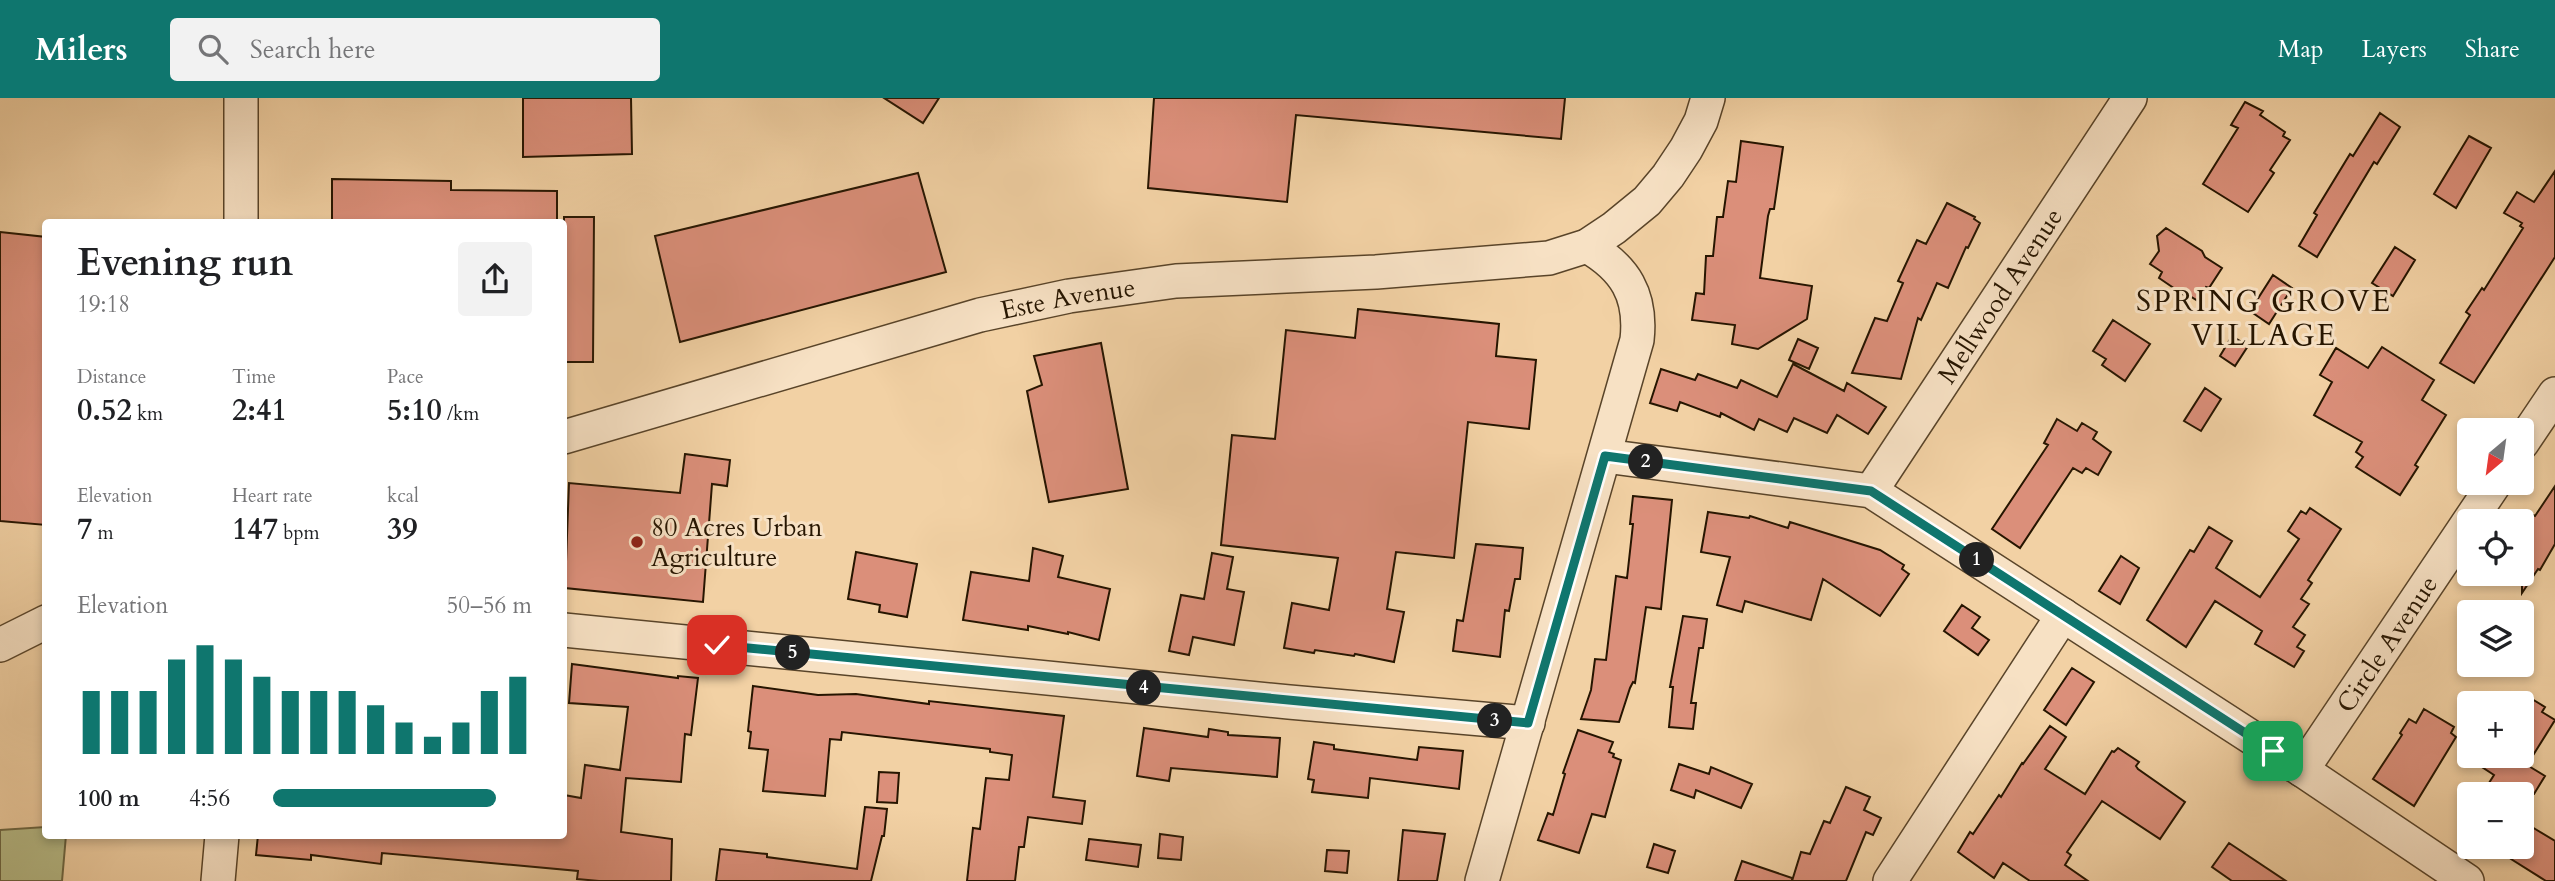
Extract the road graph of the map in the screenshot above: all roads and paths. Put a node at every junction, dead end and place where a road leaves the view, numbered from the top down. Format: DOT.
graph roads {
  1 [pos="241,98"];
  2 [pos="1708,98"];
  3 [pos="2130,98"];
  4 [pos="241,219"];
  5 [pos="1587,246"];
  6 [pos="2555,394"];
  7 [pos="2555,423"];
  8 [pos="2534,426"];
  9 [pos="567,437"];
  10 [pos="2534,437"];
  11 [pos="1605,456"];
  12 [pos="1871,491"];
  13 [pos="2487,495"];
  14 [pos="2063,615"];
  15 [pos="42,624"];
  16 [pos="567,630"];
  17 [pos="0,645"];
  18 [pos="1528,723"];
  19 [pos="2302,770"];
  20 [pos="222,839"];
  21 [pos="218,881"];
  22 [pos="1482,881"];
  23 [pos="1890,881"];
  24 [pos="2467,881"];
  1 -- 4 [label="street"];
  2 -- 5 [label="street, Este Avenue"];
  3 -- 12 [label="street, Mellwood Avenue"];
  5 -- 9 [label="street, Este Avenue"];
  5 -- 11 [label="street"];
  6 -- 8 [label="street"];
  7 -- 10 [label="street"];
  11 -- 12 [label="street"];
  11 -- 18 [label="street"];
  12 -- 14 [label="street"];
  13 -- 19 [label="street, Circle Avenue"];
  14 -- 19 [label="street"];
  14 -- 23 [label="street"];
  15 -- 17 [label="street"];
  16 -- 18 [label="street"];
  18 -- 22 [label="street"];
  19 -- 24 [label="street"];
  20 -- 21 [label="street"];
}
